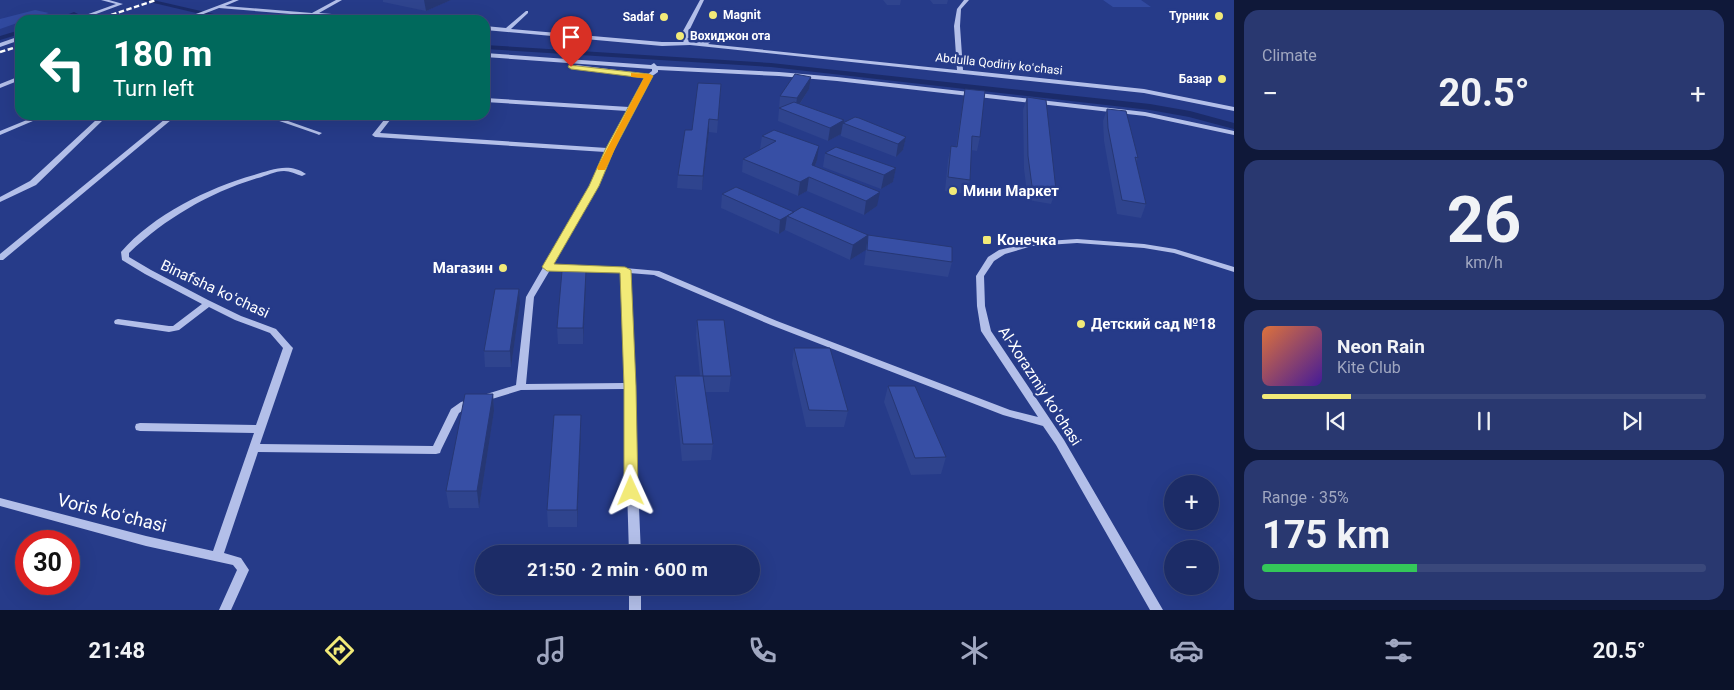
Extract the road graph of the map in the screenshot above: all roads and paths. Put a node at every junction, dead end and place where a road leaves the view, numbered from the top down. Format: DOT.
graph roads {
  1 [pos="104,0"];
  2 [pos="237,0"];
  3 [pos="340,0"];
  4 [pos="702,0"];
  5 [pos="966,0"];
  6 [pos="219,7"];
  7 [pos="526,12"];
  8 [pos="313,14"];
  9 [pos="89,15"];
  10 [pos="198,15"];
  11 [pos="325,15"];
  12 [pos="693,20"];
  13 [pos="490,28"];
  14 [pos="506,30"];
  15 [pos="701,35"];
  16 [pos="685,38"];
  17 [pos="709,38"];
  18 [pos="15,40"];
  19 [pos="670,44"];
  20 [pos="695,44"];
  21 [pos="0,45"];
  22 [pos="759,51"];
  23 [pos="490,55"];
  24 [pos="490,60"];
  25 [pos="655,66"];
  26 [pos="960,71"];
  27 [pos="649,76"];
  28 [pos="15,80"];
  29 [pos="0,86"];
  30 [pos="490,100"];
  31 [pos="630,109"];
  32 [pos="1234,109"];
  33 [pos="32,120"];
  34 [pos="99,120"];
  35 [pos="168,120"];
  36 [pos="281,120"];
  37 [pos="387,120"];
  38 [pos="319,132"];
  39 [pos="0,133"];
  40 [pos="1234,133"];
  41 [pos="609,150"];
  42 [pos="302,174"];
  43 [pos="0,200"];
  44 [pos="0,258"];
  45 [pos="547,267"];
  46 [pos="625,270"];
  47 [pos="1234,270"];
  48 [pos="209,303"];
  49 [pos="118,322"];
  50 [pos="630,386"];
  51 [pos="521,387"];
  52 [pos="1047,422"];
  53 [pos="140,427"];
  54 [pos="260,429"];
  55 [pos="254,448"];
  56 [pos="0,502"];
  57 [pos="634,545"];
  58 [pos="217,556"];
  59 [pos="635,595"];
  60 [pos="225,610"];
  61 [pos="636,610"];
  62 [pos="1157,610"];
  1 -- 9 [label="street"];
  2 -- 6 [label="street"];
  3 -- 8 [label="street"];
  4 -- 12 [label="street"];
  5 -- 26 [label="street"];
  6 -- 8 [label="street"];
  6 -- 10 [label="street"];
  7 -- 14 [label="street"];
  8 -- 11 [label="street"];
  12 -- 15 [label="street"];
  12 -- 16 [label="street"];
  13 -- 14 [label="street, Abdulla Qodiriy koʻchasi"];
  14 -- 19 [label="street, Abdulla Qodiriy koʻchasi"];
  15 -- 16 [label="street, Abdulla Qodiriy koʻchasi"];
  15 -- 17 [label="street, Abdulla Qodiriy koʻchasi"];
  16 -- 19 [label="street, Abdulla Qodiriy koʻchasi"];
  16 -- 20 [label="street, Abdulla Qodiriy koʻchasi"];
  17 -- 20 [label="street, Abdulla Qodiriy koʻchasi"];
  17 -- 22 [label="street, Abdulla Qodiriy koʻchasi"];
  18 -- 21 [label="street"];
  19 -- 20 [label="street, Abdulla Qodiriy koʻchasi"];
  20 -- 22 [label="street, Abdulla Qodiriy koʻchasi"];
  22 -- 26 [label="street, Abdulla Qodiriy koʻchasi"];
  23 -- 25 [label="street"];
  24 -- 27 [label="street"];
  25 -- 27 [label="street"];
  25 -- 40 [label="street"];
  26 -- 32 [label="street, Abdulla Qodiriy koʻchasi"];
  27 -- 31 [label="street"];
  28 -- 29 [label="street"];
  30 -- 31 [label="street"];
  31 -- 41 [label="street"];
  33 -- 39 [label="street"];
  34 -- 43 [label="street"];
  35 -- 44 [label="street"];
  36 -- 38 [label="street"];
  37 -- 41 [label="street"];
  41 -- 45 [label="street"];
  42 -- 48 [label="street, Binafsha koʻchasi"];
  45 -- 46 [label="street"];
  45 -- 51 [label="street"];
  46 -- 50 [label="street"];
  46 -- 52 [label="street"];
  47 -- 52 [label="street, Al-Xorazmiy koʻchasi"];
  48 -- 49 [label="street"];
  48 -- 54 [label="street, Binafsha koʻchasi"];
  50 -- 51 [label="street"];
  50 -- 57 [label="street"];
  51 -- 55 [label="street"];
  52 -- 62 [label="street, Al-Xorazmiy koʻchasi"];
  53 -- 54 [label="street"];
  54 -- 55 [label="street, Binafsha koʻchasi"];
  55 -- 58 [label="street, Binafsha koʻchasi"];
  56 -- 58 [label="street, Voris koʻchasi"];
  58 -- 60 [label="street, Voris koʻchasi"];
  59 -- 61 [label="street"];
}
